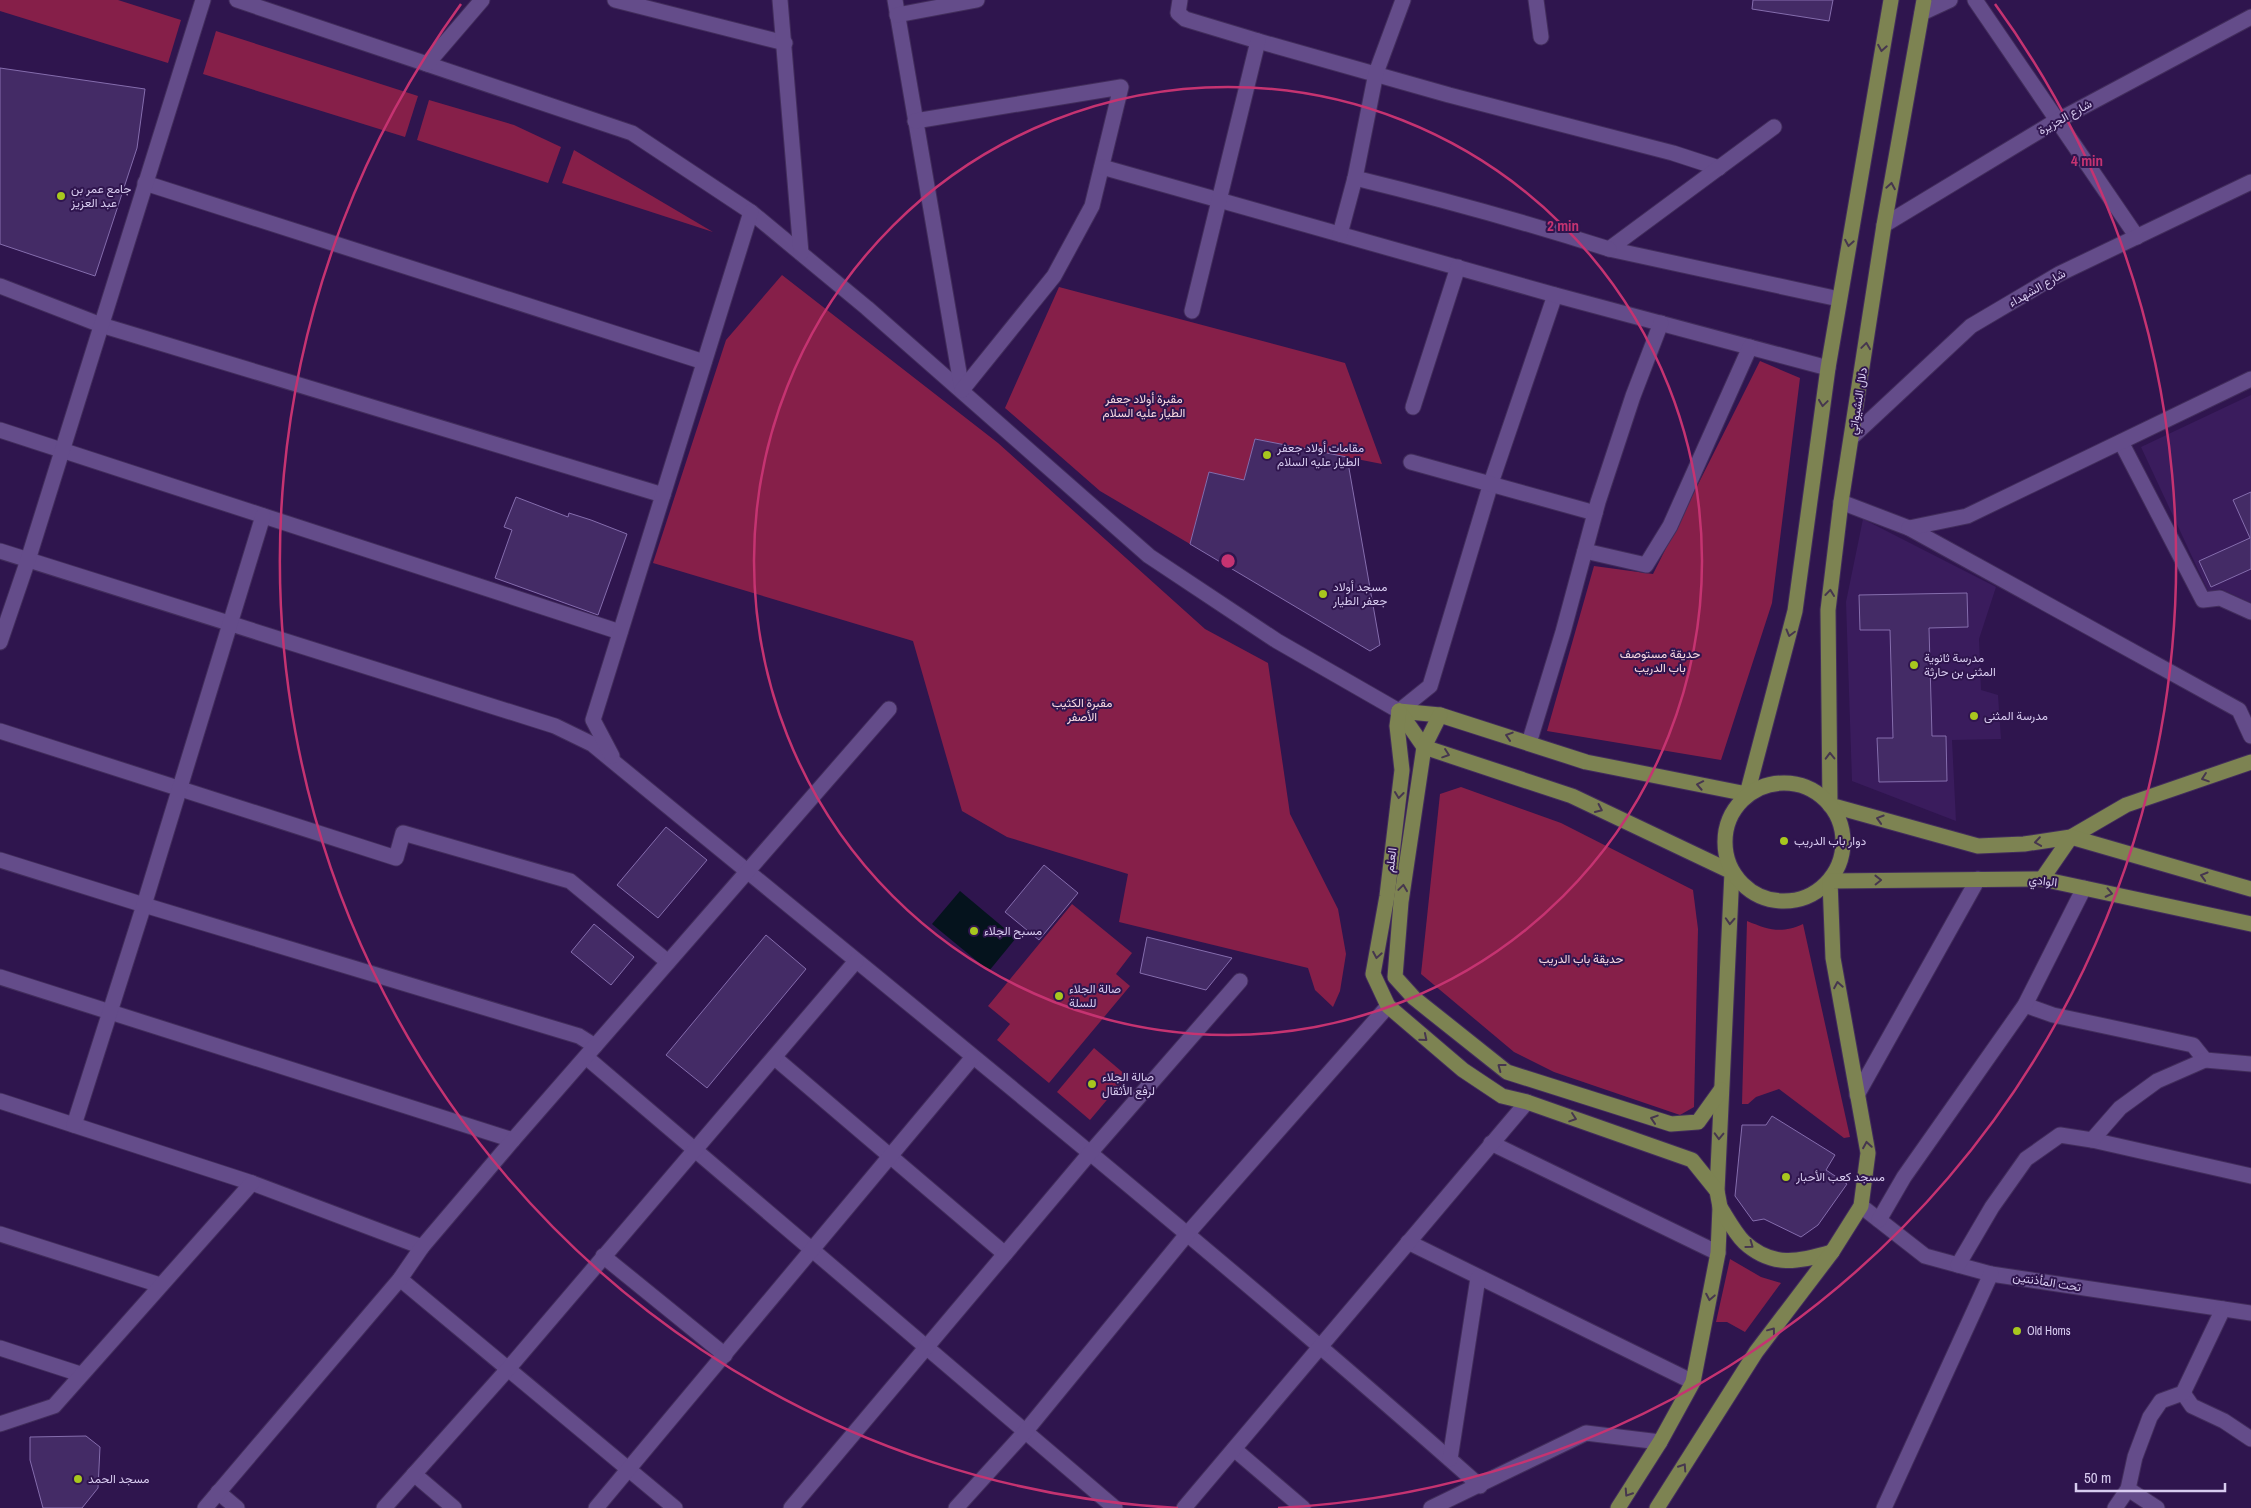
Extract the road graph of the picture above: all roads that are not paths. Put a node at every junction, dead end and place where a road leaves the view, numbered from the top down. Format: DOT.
graph roads {
  1 [pos="203,0"];
  2 [pos="236,0"];
  3 [pos="482,0"];
  4 [pos="615,0"];
  5 [pos="780,0"];
  6 [pos="894,0"];
  7 [pos="977,0"];
  8 [pos="1180,0"];
  9 [pos="1403,0"];
  10 [pos="1536,0"];
  11 [pos="1891,0"];
  12 [pos="1950,0"];
  13 [pos="1975,0"];
  14 [pos="1923,7"];
  15 [pos="897,15"];
  16 [pos="2251,17"];
  17 [pos="1541,37"];
  18 [pos="1258,42"];
  19 [pos="785,43"];
  20 [pos="427,64"];
  21 [pos="1376,73"];
  22 [pos="2059,120"];
  23 [pos="915,121"];
  24 [pos="1774,127"];
  25 [pos="1102,167"];
  26 [pos="1719,168"];
  27 [pos="1355,178"];
  28 [pos="2251,182"];
  29 [pos="146,183"];
  30 [pos="1218,199"];
  31 [pos="751,212"];
  32 [pos="1884,225"];
  33 [pos="1340,234"];
  34 [pos="2137,237"];
  35 [pos="1609,249"];
  36 [pos="801,252"];
  37 [pos="1458,268"];
  38 [pos="0,286"];
  39 [pos="1555,295"];
  40 [pos="1839,299"];
  41 [pos="1192,311"];
  42 [pos="1661,323"];
  43 [pos="101,325"];
  44 [pos="1750,347"];
  45 [pos="704,362"];
  46 [pos="1828,368"];
  47 [pos="2251,379"];
  48 [pos="962,390"];
  49 [pos="1413,407"];
  50 [pos="0,430"];
  51 [pos="1852,437"];
  52 [pos="2121,442"];
  53 [pos="62,450"];
  54 [pos="1411,462"];
  55 [pos="1491,483"];
  56 [pos="663,495"];
  57 [pos="1840,502"];
  58 [pos="1595,513"];
  59 [pos="263,516"];
  60 [pos="1908,528"];
  61 [pos="0,551"];
  62 [pos="1585,551"];
  63 [pos="28,560"];
  64 [pos="2251,612"];
  65 [pos="230,624"];
  66 [pos="620,632"];
  67 [pos="0,642"];
  68 [pos="889,709"];
  69 [pos="1400,712"];
  70 [pos="1440,715"];
  71 [pos="0,731"];
  72 [pos="2251,736"];
  73 [pos="1529,743"];
  74 [pos="1424,746"];
  75 [pos="2251,762"];
  76 [pos="615,763"];
  77 [pos="179,788"];
  78 [pos="1748,794"];
  79 [pos="1830,805"];
  80 [pos="2071,837"];
  81 [pos="0,860"];
  82 [pos="747,872"];
  83 [pos="1732,872"];
  84 [pos="1978,879"];
  85 [pos="2042,879"];
  86 [pos="1830,881"];
  87 [pos="2084,888"];
  88 [pos="2251,889"];
  89 [pos="144,906"];
  90 [pos="2251,924"];
  91 [pos="856,961"];
  92 [pos="668,962"];
  93 [pos="0,977"];
  94 [pos="1394,978"];
  95 [pos="1240,981"];
  96 [pos="2025,1005"];
  97 [pos="1388,1006"];
  98 [pos="111,1012"];
  99 [pos="590,1052"];
  100 [pos="973,1057"];
  101 [pos="775,1058"];
  102 [pos="2205,1060"];
  103 [pos="2251,1062"];
  104 [pos="1721,1090"];
  105 [pos="1857,1095"];
  106 [pos="0,1101"];
  107 [pos="1526,1102"];
  108 [pos="74,1125"];
  109 [pos="513,1140"];
  110 [pos="2092,1140"];
  111 [pos="1491,1144"];
  112 [pos="694,1149"];
  113 [pos="1090,1153"];
  114 [pos="891,1156"];
  115 [pos="2251,1176"];
  116 [pos="252,1183"];
  117 [pos="1717,1191"];
  118 [pos="1860,1206"];
  119 [pos="1720,1207"];
  120 [pos="1878,1220"];
  121 [pos="1188,1233"];
  122 [pos="0,1234"];
  123 [pos="1408,1242"];
  124 [pos="422,1246"];
  125 [pos="813,1250"];
  126 [pos="1832,1252"];
  127 [pos="1718,1253"];
  128 [pos="1005,1254"];
  129 [pos="603,1256"];
  130 [pos="1958,1265"];
  131 [pos="1991,1274"];
  132 [pos="1478,1278"];
  133 [pos="400,1279"];
  134 [pos="160,1286"];
  135 [pos="2223,1309"];
  136 [pos="2251,1313"];
  137 [pos="1321,1345"];
  138 [pos="926,1347"];
  139 [pos="0,1348"];
  140 [pos="726,1355"];
  141 [pos="508,1368"];
  142 [pos="80,1374"];
  143 [pos="1693,1382"];
  144 [pos="2182,1393"];
  145 [pos="0,1424"];
  146 [pos="1026,1432"];
  147 [pos="2251,1439"];
  148 [pos="1660,1442"];
  149 [pos="1234,1449"];
  150 [pos="1450,1459"];
  151 [pos="629,1470"];
  152 [pos="414,1474"];
  153 [pos="1480,1486"];
  154 [pos="2128,1489"];
  155 [pos="218,1492"];
  156 [pos="205,1508"];
  157 [pos="237,1508"];
  158 [pos="384,1508"];
  159 [pos="454,1508"];
  160 [pos="596,1508"];
  161 [pos="675,1508"];
  162 [pos="792,1508"];
  163 [pos="956,1508"];
  164 [pos="1115,1508"];
  165 [pos="1184,1508"];
  166 [pos="1304,1508"];
  167 [pos="1431,1508"];
  168 [pos="1618,1508"];
  169 [pos="1657,1508"];
  170 [pos="1884,1508"];
  171 [pos="2115,1508"];
  172 [pos="2157,1508"];
  1 -- 29 [label="street"];
  2 -- 20 [label="street"];
  3 -- 20 [label="street"];
  4 -- 19 [label="street"];
  5 -- 19 [label="street"];
  6 -- 15 [label="street"];
  7 -- 15 [label="street"];
  8 -- 18 [label="street"];
  9 -- 21 [label="street"];
  10 -- 17 [label="street"];
  11 -- 40 [label="main road, one-way"];
  12 -- 14 [label="street"];
  13 -- 22 [label="street"];
  32 -- 14 [label="main road, دلال النشيواتي, one-way"];
  15 -- 23 [label="street"];
  16 -- 22 [label="street, شارع الجزيرة"];
  18 -- 21 [label="street"];
  18 -- 30 [label="street"];
  19 -- 36 [label="street"];
  20 -- 31 [label="street"];
  21 -- 26 [label="street"];
  21 -- 27 [label="street"];
  22 -- 32 [label="street, شارع الجزيرة"];
  22 -- 34 [label="street"];
  23 -- 25 [label="street"];
  23 -- 48 [label="street"];
  24 -- 26 [label="street"];
  25 -- 30 [label="street"];
  25 -- 48 [label="street"];
  26 -- 35 [label="street"];
  27 -- 33 [label="street"];
  27 -- 35 [label="street"];
  28 -- 34 [label="street, شارع الشهداء"];
  29 -- 43 [label="street"];
  29 -- 45 [label="street"];
  30 -- 33 [label="street"];
  30 -- 41 [label="street"];
  31 -- 36 [label="street"];
  31 -- 45 [label="street"];
  51 -- 32 [label="main road, دلال النشيواتي, one-way"];
  33 -- 37 [label="street"];
  34 -- 51 [label="street, شارع الشهداء"];
  35 -- 40 [label="street"];
  36 -- 48 [label="street"];
  37 -- 39 [label="street"];
  37 -- 49 [label="street"];
  38 -- 43 [label="street"];
  39 -- 42 [label="street"];
  39 -- 55 [label="street"];
  40 -- 46 [label="main road"];
  42 -- 44 [label="street"];
  42 -- 58 [label="street"];
  43 -- 53 [label="street"];
  43 -- 56 [label="street"];
  44 -- 46 [label="street"];
  44 -- 62 [label="street"];
  45 -- 56 [label="street"];
  46 -- 78 [label="main road, one-way"];
  47 -- 52 [label="street"];
  48 -- 69 [label="street"];
  50 -- 53 [label="street"];
  51 -- 57 [label="main road, دلال النشيواتي"];
  52 -- 60 [label="street"];
  52 -- 64 [label="street"];
  53 -- 59 [label="street"];
  53 -- 63 [label="street"];
  54 -- 55 [label="street"];
  55 -- 58 [label="street"];
  55 -- 69 [label="street"];
  56 -- 66 [label="street"];
  57 -- 60 [label="street"];
  79 -- 57 [label="main road, دلال النشيواتي, one-way"];
  58 -- 62 [label="street"];
  59 -- 65 [label="street"];
  59 -- 66 [label="street"];
  60 -- 72 [label="street"];
  61 -- 63 [label="street"];
  62 -- 73 [label="street"];
  63 -- 65 [label="street"];
  63 -- 67 [label="street"];
  65 -- 76 [label="street"];
  65 -- 77 [label="street"];
  66 -- 76 [label="street"];
  68 -- 82 [label="street"];
  69 -- 70 [label="main road"];
  69 -- 74 [label="main road"];
  69 -- 97 [label="main road, العلم, one-way"];
  73 -- 70 [label="main road, one-way"];
  70 -- 74 [label="main road, العلم"];
  71 -- 77 [label="street"];
  78 -- 73 [label="main road, one-way"];
  74 -- 83 [label="main road, one-way"];
  94 -- 74 [label="main road, العلم, one-way"];
  75 -- 80 [label="main road, one-way"];
  76 -- 82 [label="street"];
  77 -- 89 [label="street"];
  77 -- 92 [label="street"];
  78 -- 79 [label="main road"];
  78 -- 83 [label="main road"];
  80 -- 79 [label="main road, one-way"];
  79 -- 86 [label="main road"];
  80 -- 85 [label="main road"];
  88 -- 80 [label="main road, one-way"];
  81 -- 89 [label="street"];
  82 -- 91 [label="street"];
  82 -- 92 [label="street"];
  83 -- 86 [label="main road"];
  83 -- 104 [label="main road, one-way"];
  84 -- 85 [label="main road, الوادي"];
  86 -- 84 [label="main road, الوادي, one-way"];
  84 -- 105 [label="street"];
  85 -- 87 [label="main road, الوادي"];
  105 -- 86 [label="main road, one-way"];
  87 -- 90 [label="main road, الوادي, one-way"];
  87 -- 96 [label="street"];
  89 -- 98 [label="street"];
  89 -- 99 [label="street"];
  91 -- 100 [label="street"];
  91 -- 101 [label="street"];
  92 -- 99 [label="street"];
  93 -- 98 [label="street"];
  94 -- 97 [label="main road, العلم"];
  104 -- 94 [label="main road, one-way"];
  95 -- 113 [label="street"];
  96 -- 102 [label="street"];
  96 -- 120 [label="street"];
  97 -- 107 [label="main road, one-way"];
  97 -- 121 [label="street"];
  98 -- 108 [label="street"];
  98 -- 109 [label="street"];
  99 -- 109 [label="street"];
  99 -- 112 [label="street"];
  100 -- 113 [label="street"];
  100 -- 114 [label="street"];
  101 -- 112 [label="street"];
  101 -- 114 [label="street"];
  102 -- 103 [label="street"];
  102 -- 110 [label="street"];
  104 -- 117 [label="main road, one-way"];
  118 -- 105 [label="main road, one-way"];
  106 -- 108 [label="street"];
  107 -- 111 [label="street"];
  107 -- 117 [label="main road, one-way"];
  108 -- 116 [label="street"];
  109 -- 124 [label="street"];
  110 -- 115 [label="street"];
  110 -- 130 [label="street"];
  111 -- 123 [label="street"];
  111 -- 127 [label="street"];
  112 -- 125 [label="street"];
  112 -- 129 [label="street"];
  113 -- 121 [label="street"];
  113 -- 128 [label="street"];
  114 -- 125 [label="street"];
  114 -- 128 [label="street"];
  116 -- 124 [label="street"];
  116 -- 134 [label="street"];
  117 -- 119 [label="main road"];
  118 -- 120 [label="street, تحت المأذنتين"];
  118 -- 126 [label="main road"];
  119 -- 126 [label="main road, one-way"];
  119 -- 127 [label="main road"];
  120 -- 130 [label="street, تحت المأذنتين"];
  121 -- 137 [label="street"];
  121 -- 146 [label="street"];
  122 -- 134 [label="street"];
  123 -- 132 [label="street"];
  123 -- 137 [label="street"];
  124 -- 133 [label="street"];
  125 -- 138 [label="street"];
  125 -- 140 [label="street"];
  169 -- 126 [label="main road, one-way"];
  127 -- 143 [label="main road, one-way"];
  128 -- 138 [label="street"];
  129 -- 140 [label="street"];
  129 -- 141 [label="street"];
  130 -- 131 [label="street, تحت المأذنتين"];
  131 -- 135 [label="street, تحت المأذنتين"];
  131 -- 170 [label="street"];
  132 -- 143 [label="street"];
  132 -- 150 [label="street"];
  133 -- 141 [label="street"];
  133 -- 155 [label="street"];
  134 -- 142 [label="street"];
  135 -- 136 [label="street, تحت المأذنتين"];
  135 -- 144 [label="street"];
  137 -- 149 [label="street"];
  137 -- 150 [label="street"];
  138 -- 146 [label="street"];
  138 -- 162 [label="street"];
  139 -- 142 [label="street"];
  140 -- 151 [label="street"];
  141 -- 151 [label="street"];
  141 -- 152 [label="street"];
  142 -- 145 [label="street"];
  143 -- 148 [label="main road"];
  144 -- 147 [label="street"];
  144 -- 154 [label="street"];
  146 -- 163 [label="street"];
  146 -- 164 [label="street"];
  148 -- 153 [label="street"];
  148 -- 168 [label="main road, one-way"];
  149 -- 165 [label="street"];
  149 -- 166 [label="street"];
  150 -- 153 [label="street"];
  151 -- 160 [label="street"];
  151 -- 161 [label="street"];
  152 -- 158 [label="street"];
  152 -- 159 [label="street"];
  153 -- 167 [label="street"];
  154 -- 171 [label="street"];
  154 -- 172 [label="street"];
  155 -- 156 [label="street"];
  155 -- 157 [label="street"];
}
